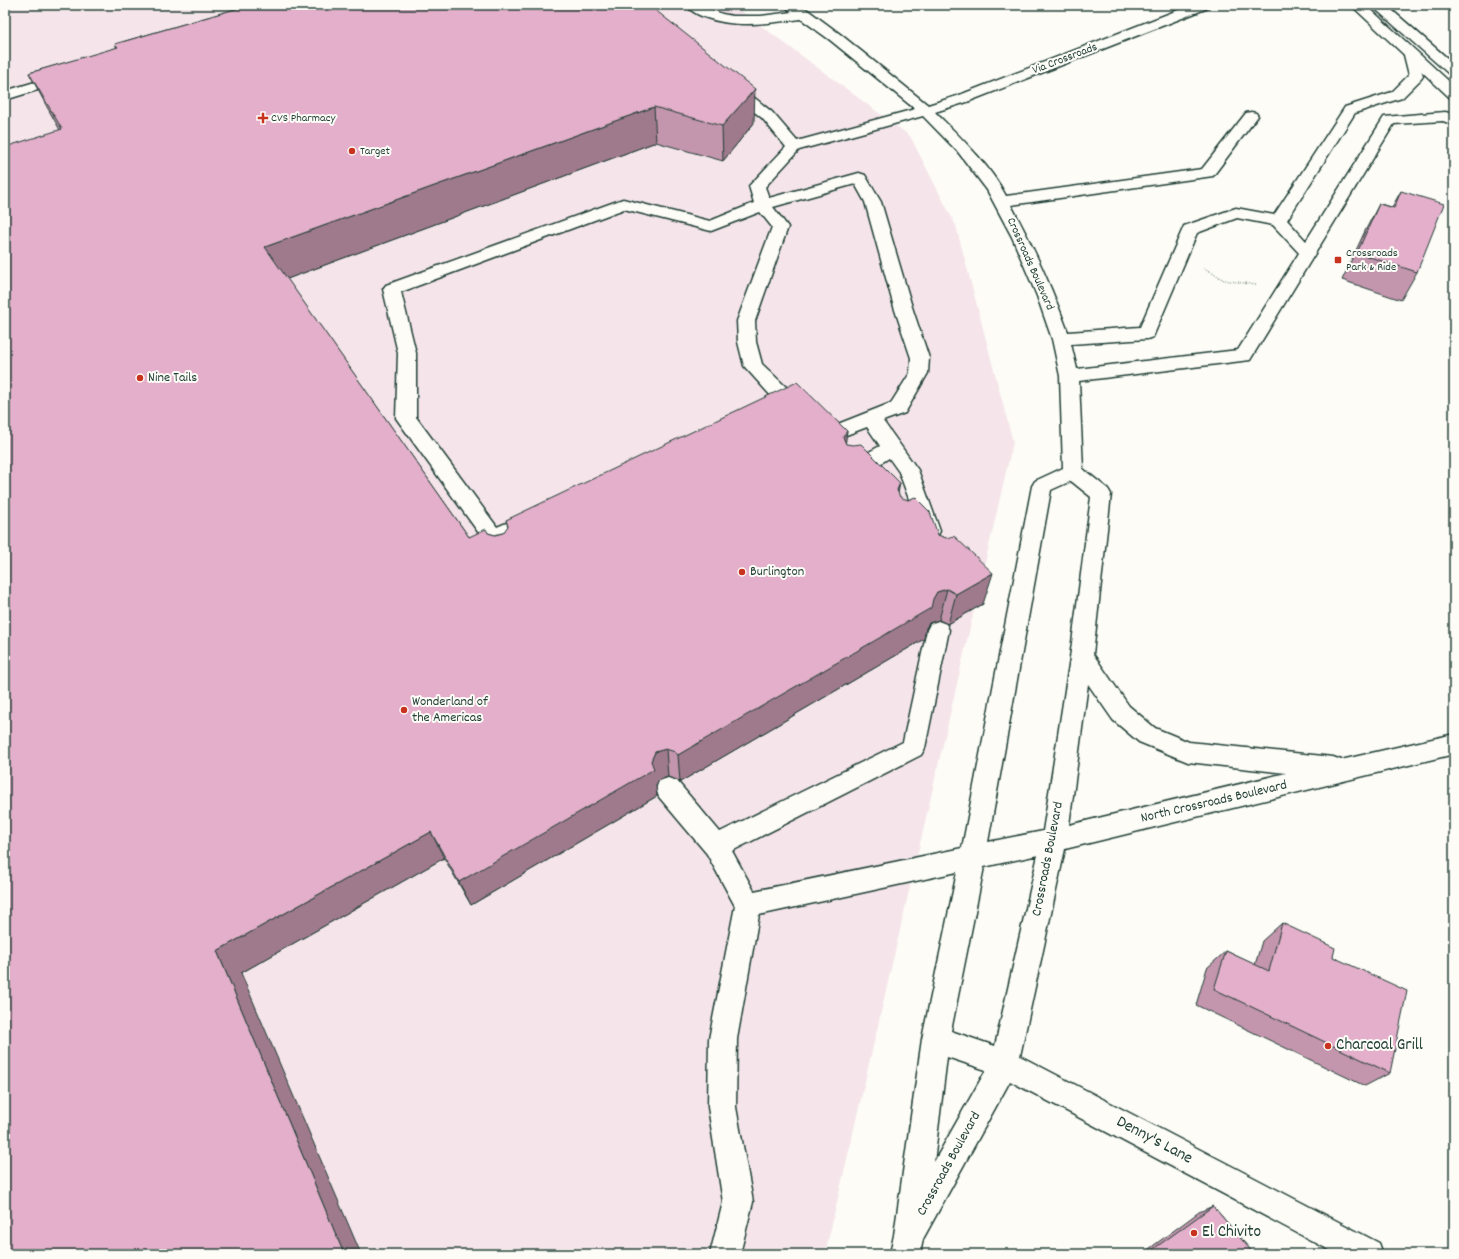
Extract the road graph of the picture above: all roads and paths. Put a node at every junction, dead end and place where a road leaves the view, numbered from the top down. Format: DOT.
graph roads {
  1 [pos="694,5"];
  2 [pos="791,5"];
  3 [pos="1203,5"];
  4 [pos="1358,5"];
  5 [pos="1378,5"];
  6 [pos="804,14"];
  7 [pos="1411,55"];
  8 [pos="1454,71"];
  9 [pos="78,73"];
  10 [pos="720,77"];
  11 [pos="1454,94"];
  12 [pos="5,96"];
  13 [pos="926,111"];
  14 [pos="1252,116"];
  15 [pos="1454,120"];
  16 [pos="794,147"];
  17 [pos="1001,202"];
  18 [pos="1378,203"];
  19 [pos="763,206"];
  20 [pos="1388,206"];
  21 [pos="1278,221"];
  22 [pos="1308,252"];
  23 [pos="1204,268"];
  24 [pos="1259,286"];
  25 [pos="1061,339"];
  26 [pos="1069,376"];
  27 [pos="794,403"];
  28 [pos="773,413"];
  29 [pos="872,418"];
  30 [pos="892,448"];
  31 [pos="850,471"];
  32 [pos="1073,472"];
  33 [pos="550,511"];
  34 [pos="493,537"];
  35 [pos="935,546"];
  36 [pos="504,557"];
  37 [pos="938,630"];
  38 [pos="1081,655"];
  39 [pos="1454,744"];
  40 [pos="1350,770"];
  41 [pos="668,789"];
  42 [pos="1054,840"];
  43 [pos="716,846"];
  44 [pos="973,858"];
  45 [pos="748,905"];
  46 [pos="936,1039"];
  47 [pos="1005,1063"];
  48 [pos="907,1245"];
  49 [pos="725,1254"];
  50 [pos="1368,1254"];
  1 -- 6 [label="main road"];
  2 -- 6 [label="main road, Crossroads Boulevard"];
  3 -- 13 [label="main road, Via Crossroads"];
  4 -- 7 [label="main road"];
  5 -- 8 [label="main road"];
  6 -- 13 [label="main road, Crossroads Boulevard"];
  7 -- 11 [label="main road"];
  7 -- 21 [label="main road"];
  9 -- 12 [label="main road"];
  10 -- 16 [label="main road"];
  13 -- 16 [label="main road, Via Crossroads"];
  13 -- 17 [label="main road, Crossroads Boulevard"];
  14 -- 17 [label="main road"];
  15 -- 22 [label="main road"];
  16 -- 19 [label="main road"];
  17 -- 25 [label="main road, Crossroads Boulevard"];
  18 -- 20 [label="path"];
  19 -- 27 [label="main road"];
  19 -- 29 [label="main road"];
  19 -- 34 [label="main road"];
  21 -- 22 [label="main road"];
  21 -- 25 [label="main road"];
  22 -- 26 [label="main road"];
  23 -- 24 [label="path"];
  25 -- 26 [label="main road, Crossroads Boulevard"];
  26 -- 32 [label="main road, Crossroads Boulevard"];
  27 -- 28 [label="main road"];
  27 -- 29 [label="main road"];
  29 -- 30 [label="main road"];
  30 -- 31 [label="main road"];
  30 -- 35 [label="main road"];
  32 -- 38 [label="main road, Crossroads Boulevard"];
  32 -- 44 [label="main road, Crossroads Boulevard"];
  33 -- 34 [label="main road"];
  34 -- 36 [label="main road"];
  37 -- 43 [label="main road"];
  38 -- 40 [label="main road"];
  38 -- 42 [label="main road, Crossroads Boulevard"];
  39 -- 40 [label="main road, North Crossroads Boulevard"];
  40 -- 42 [label="main road, North Crossroads Boulevard"];
  41 -- 43 [label="main road"];
  42 -- 44 [label="main road, North Crossroads Boulevard"];
  42 -- 47 [label="main road, Crossroads Boulevard"];
  43 -- 45 [label="main road"];
  44 -- 45 [label="main road, North Crossroads Boulevard"];
  44 -- 46 [label="main road, Crossroads Boulevard"];
  45 -- 49 [label="main road"];
  46 -- 47 [label="main road, Denny's Lane"];
  46 -- 48 [label="main road, Crossroads Boulevard"];
  47 -- 48 [label="main road, Crossroads Boulevard"];
  47 -- 50 [label="main road, Denny's Lane"];
}
